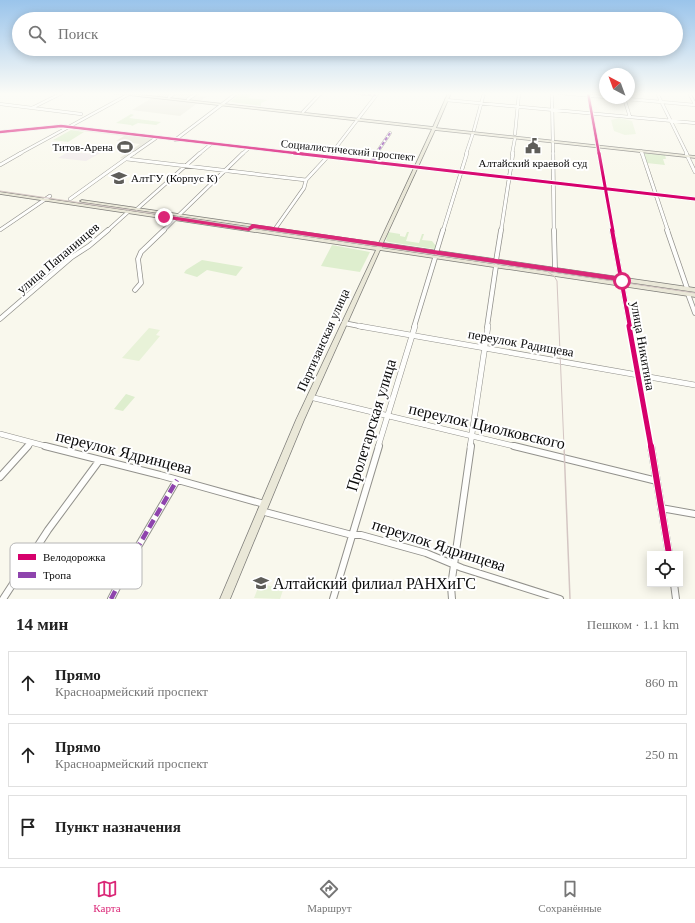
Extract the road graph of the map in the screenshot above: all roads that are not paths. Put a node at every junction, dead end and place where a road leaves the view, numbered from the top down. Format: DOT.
graph roads {
  1 [pos="81,121"];
  2 [pos="200,121"];
  3 [pos="356,121"];
  4 [pos="376,121"];
  5 [pos="437,121"];
  6 [pos="477,121"];
  7 [pos="517,121"];
  8 [pos="552,121"];
  9 [pos="592,121"];
  10 [pos="670,121"];
  11 [pos="695,123"];
  12 [pos="70,127"];
  13 [pos="434,127"];
  14 [pos="0,132"];
  15 [pos="474,132"];
  16 [pos="390,134"];
  17 [pos="515,136"];
  18 [pos="157,138"];
  19 [pos="552,139"];
  20 [pos="174,140"];
  21 [pos="211,144"];
  22 [pos="597,145"];
  23 [pos="249,148"];
  24 [pos="641,151"];
  25 [pos="695,153"];
  26 [pos="687,154"];
  27 [pos="328,157"];
  28 [pos="695,157"];
  29 [pos="127,159"];
  30 [pos="372,162"];
  31 [pos="0,166"];
  32 [pos="185,166"];
  33 [pos="415,167"];
  34 [pos="225,171"];
  35 [pos="461,172"];
  36 [pos="695,172"];
  37 [pos="508,178"];
  38 [pos="306,180"];
  39 [pos="553,183"];
  40 [pos="605,188"];
  41 [pos="0,189"];
  42 [pos="0,193"];
  43 [pos="655,194"];
  44 [pos="50,196"];
  45 [pos="46,199"];
  46 [pos="70,199"];
  47 [pos="695,199"];
  48 [pos="137,209"];
  49 [pos="128,212"];
  50 [pos="177,217"];
  51 [pos="251,228"];
  52 [pos="275,229"];
  53 [pos="0,230"];
  54 [pos="379,247"];
  55 [pos="436,255"];
  56 [pos="496,264"];
  57 [pos="555,270"];
  58 [pos="622,282"];
  59 [pos="135,290"];
  60 [pos="695,290"];
  61 [pos="688,291"];
  62 [pos="695,295"];
  63 [pos="695,313"];
  64 [pos="0,319"];
  65 [pos="344,323"];
  66 [pos="412,335"];
  67 [pos="484,348"];
  68 [pos="637,375"];
  69 [pos="695,385"];
  70 [pos="310,397"];
  71 [pos="387,416"];
  72 [pos="0,434"];
  73 [pos="471,436"];
  74 [pos="31,443"];
  75 [pos="99,461"];
  76 [pos="0,477"];
  77 [pos="177,480"];
  78 [pos="657,481"];
  79 [pos="264,504"];
  80 [pos="661,508"];
  81 [pos="261,511"];
  82 [pos="695,514"];
  83 [pos="352,535"];
  84 [pos="40,543"];
  85 [pos="140,543"];
  86 [pos="668,551"];
  87 [pos="454,563"];
  88 [pos="674,587"];
  89 [pos="10,588"];
  90 [pos="116,589"];
  91 [pos="3,599"];
  92 [pos="111,599"];
  93 [pos="225,599"];
  94 [pos="333,599"];
  95 [pos="452,599"];
  96 [pos="560,599"];
  97 [pos="676,599"];
  1 -- 12 [label="street"];
  2 -- 20 [label="street"];
  3 -- 27 [label="street"];
  4 -- 13 [label="main road"];
  5 -- 13 [label="main road, Партизанская улица"];
  6 -- 15 [label="street, Пролетарская улица"];
  7 -- 17 [label="street"];
  8 -- 19 [label="street"];
  9 -- 22 [label="street, улица Никитина"];
  10 -- 11 [label="street"];
  10 -- 26 [label="street"];
  12 -- 14 [label="street, Социалистический проспект"];
  12 -- 18 [label="street, Социалистический проспект"];
  12 -- 31 [label="street"];
  13 -- 15 [label="main road"];
  13 -- 33 [label="main road, Партизанская улица"];
  15 -- 17 [label="main road"];
  15 -- 35 [label="street, Пролетарская улица"];
  16 -- 30 [label="street"];
  17 -- 19 [label="main road"];
  17 -- 37 [label="street"];
  18 -- 20 [label="street, Социалистический проспект"];
  18 -- 29 [label="street"];
  19 -- 22 [label="main road"];
  19 -- 39 [label="street"];
  20 -- 21 [label="street, Социалистический проспект"];
  21 -- 23 [label="street, Социалистический проспект"];
  21 -- 32 [label="street"];
  22 -- 24 [label="main road"];
  22 -- 26 [label="main road"];
  22 -- 40 [label="street, улица Никитина"];
  23 -- 27 [label="street, Социалистический проспект"];
  23 -- 34 [label="street"];
  24 -- 26 [label="main road"];
  24 -- 43 [label="street"];
  25 -- 26 [label="main road"];
  26 -- 28 [label="main road"];
  26 -- 36 [label="street"];
  27 -- 30 [label="street, Социалистический проспект"];
  27 -- 38 [label="street"];
  29 -- 32 [label="street"];
  29 -- 46 [label="street"];
  30 -- 33 [label="street, Социалистический проспект"];
  32 -- 34 [label="street"];
  32 -- 48 [label="street"];
  33 -- 35 [label="street, Социалистический проспект"];
  33 -- 54 [label="main road, Партизанская улица"];
  34 -- 38 [label="street"];
  34 -- 50 [label="street"];
  35 -- 37 [label="street, Социалистический проспект"];
  35 -- 55 [label="street, Пролетарская улица"];
  37 -- 39 [label="street, Социалистический проспект"];
  37 -- 56 [label="street"];
  38 -- 52 [label="street"];
  39 -- 40 [label="street, Социалистический проспект"];
  39 -- 57 [label="street"];
  40 -- 43 [label="street, Социалистический проспект"];
  40 -- 58 [label="street, улица Никитина"];
  41 -- 44 [label="main road"];
  42 -- 45 [label="main road"];
  43 -- 47 [label="street, Социалистический проспект"];
  43 -- 61 [label="street"];
  44 -- 45 [label="street"];
  44 -- 46 [label="main road"];
  45 -- 49 [label="main road"];
  45 -- 53 [label="street"];
  46 -- 48 [label="main road"];
  48 -- 50 [label="main road"];
  49 -- 50 [label="main road"];
  49 -- 64 [label="street, улица Папанинцев"];
  50 -- 51 [label="main road"];
  50 -- 59 [label="street"];
  51 -- 52 [label="main road"];
  51 -- 54 [label="main road"];
  52 -- 54 [label="main road"];
  54 -- 55 [label="main road"];
  54 -- 65 [label="main road, Партизанская улица"];
  55 -- 56 [label="main road"];
  55 -- 66 [label="street, Пролетарская улица"];
  56 -- 57 [label="main road"];
  56 -- 58 [label="main road"];
  56 -- 67 [label="street"];
  57 -- 58 [label="main road"];
  58 -- 61 [label="main road"];
  58 -- 68 [label="street, улица Никитина"];
  60 -- 61 [label="main road"];
  61 -- 62 [label="main road"];
  61 -- 63 [label="street"];
  65 -- 66 [label="street, переулок Радищева"];
  65 -- 70 [label="main road, Партизанская улица"];
  66 -- 67 [label="street, переулок Радищева"];
  66 -- 71 [label="street, Пролетарская улица"];
  67 -- 68 [label="street, переулок Радищева"];
  67 -- 73 [label="street"];
  68 -- 69 [label="street, переулок Радищева"];
  68 -- 78 [label="street, улица Никитина"];
  70 -- 71 [label="street, переулок Циолковского"];
  70 -- 79 [label="main road, Партизанская улица"];
  71 -- 73 [label="street, переулок Циолковского"];
  71 -- 83 [label="street, Пролетарская улица"];
  72 -- 74 [label="street, переулок Ядринцева"];
  73 -- 78 [label="street, переулок Циолковского"];
  73 -- 87 [label="street"];
  74 -- 75 [label="street, переулок Ядринцева"];
  74 -- 76 [label="street"];
  75 -- 77 [label="street, переулок Ядринцева"];
  75 -- 84 [label="street"];
  77 -- 79 [label="street, переулок Ядринцева"];
  77 -- 85 [label="street"];
  78 -- 80 [label="street, улица Никитина"];
  79 -- 81 [label="main road, Партизанская улица"];
  80 -- 82 [label="street"];
  80 -- 86 [label="street, улица Никитина"];
  81 -- 83 [label="street, переулок Ядринцева"];
  81 -- 93 [label="main road, Партизанская улица"];
  83 -- 87 [label="street, переулок Ядринцева"];
  83 -- 94 [label="street, Пролетарская улица"];
  87 -- 95 [label="street"];
  87 -- 96 [label="street, переулок Ядринцева"];
  88 -- 97 [label="street"];
  89 -- 91 [label="street"];
  90 -- 92 [label="street"];
}
